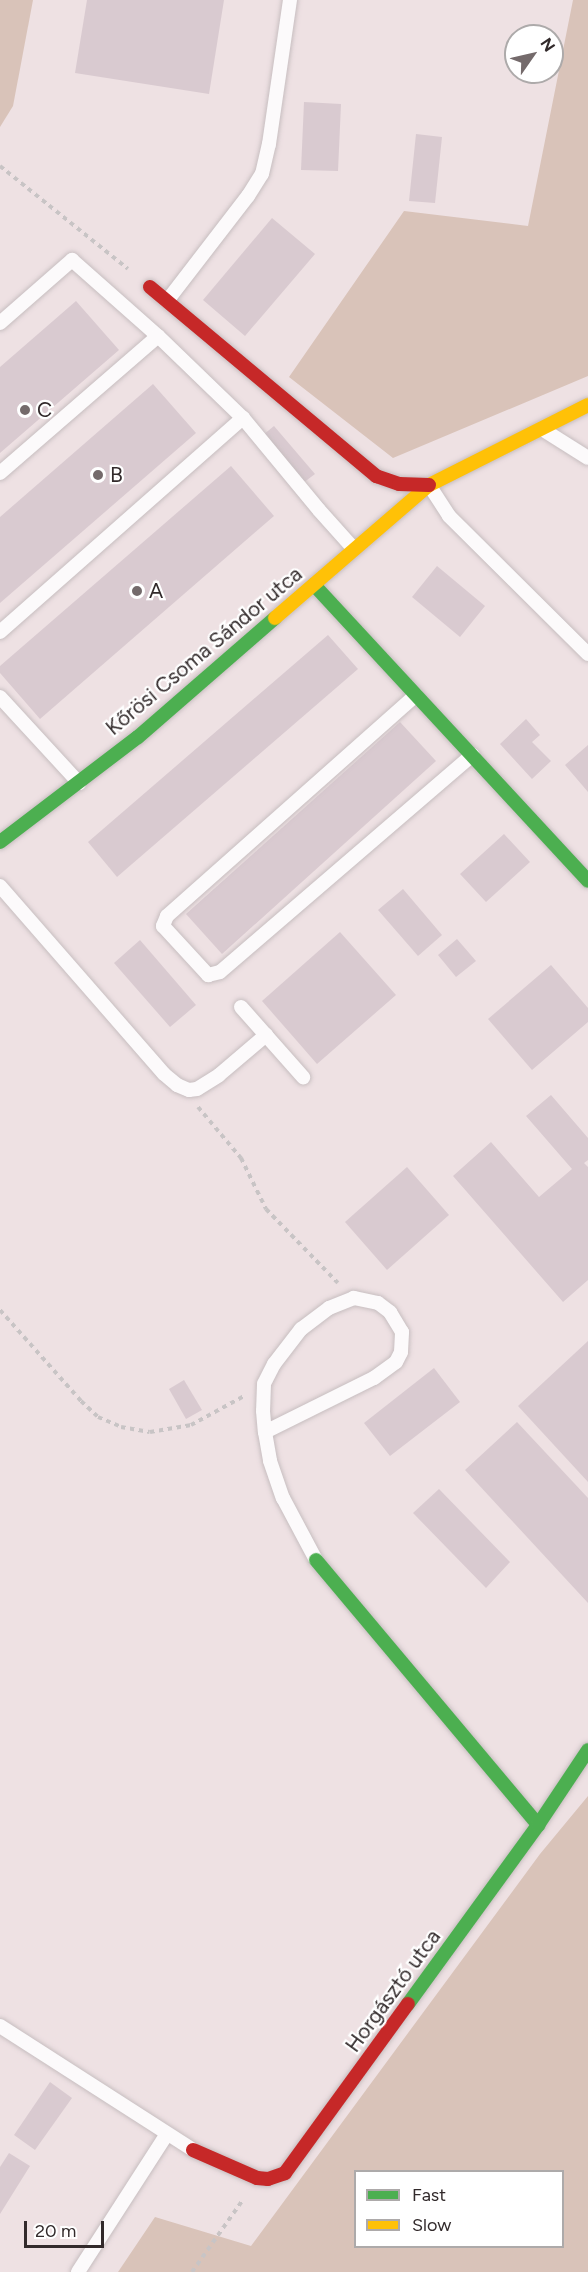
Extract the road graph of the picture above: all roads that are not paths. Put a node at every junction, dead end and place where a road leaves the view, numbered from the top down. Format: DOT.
graph roads {
  1 [pos="290,0"];
  2 [pos="150,287"];
  3 [pos="167,301"];
  4 [pos="0,323"];
  5 [pos="158,336"];
  6 [pos="588,405"];
  7 [pos="243,418"];
  8 [pos="540,428"];
  9 [pos="588,458"];
  10 [pos="0,473"];
  11 [pos="429,485"];
  12 [pos="354,549"];
  13 [pos="314,585"];
  14 [pos="0,632"];
  15 [pos="588,654"];
  16 [pos="416,695"];
  17 [pos="0,697"];
  18 [pos="472,755"];
  19 [pos="78,783"];
  20 [pos="0,842"];
  21 [pos="588,881"];
  22 [pos="0,886"];
  23 [pos="241,1006"];
  24 [pos="266,1035"];
  25 [pos="303,1077"];
  26 [pos="265,1432"];
  27 [pos="316,1560"];
  28 [pos="588,1750"];
  29 [pos="538,1825"];
  30 [pos="0,2026"];
  31 [pos="167,2134"];
  32 [pos="193,2150"];
  33 [pos="78,2272"];
  1 -- 3 [label="lane"];
  2 -- 3 [label="street, Kőrösi Csoma Sándor utca"];
  3 -- 11 [label="street, Kőrösi Csoma Sándor utca"];
  4 -- 5 [label="lane"];
  5 -- 7 [label="lane"];
  5 -- 10 [label="lane"];
  6 -- 8 [label="street, Kőrösi Csoma Sándor utca"];
  7 -- 12 [label="lane"];
  7 -- 14 [label="lane"];
  8 -- 9 [label="lane"];
  8 -- 11 [label="street, Kőrösi Csoma Sándor utca"];
  11 -- 12 [label="street, Kőrösi Csoma Sándor utca"];
  11 -- 15 [label="lane"];
  12 -- 13 [label="street, Kőrösi Csoma Sándor utca"];
  13 -- 16 [label="street"];
  13 -- 19 [label="street, Kőrösi Csoma Sándor utca"];
  16 -- 18 [label="street"];
  16 -- 18 [label="lane"];
  17 -- 19 [label="lane"];
  18 -- 21 [label="street"];
  19 -- 20 [label="street, Kőrösi Csoma Sándor utca"];
  22 -- 24 [label="lane"];
  23 -- 24 [label="lane"];
  24 -- 25 [label="lane"];
  26 -- 26 [label="lane"];
  26 -- 27 [label="lane"];
  27 -- 29 [label="street"];
  28 -- 29 [label="street, Horgásztó utca"];
  29 -- 32 [label="street, Horgásztó utca"];
  30 -- 31 [label="lane"];
  31 -- 32 [label="lane"];
  31 -- 33 [label="lane"];
}
